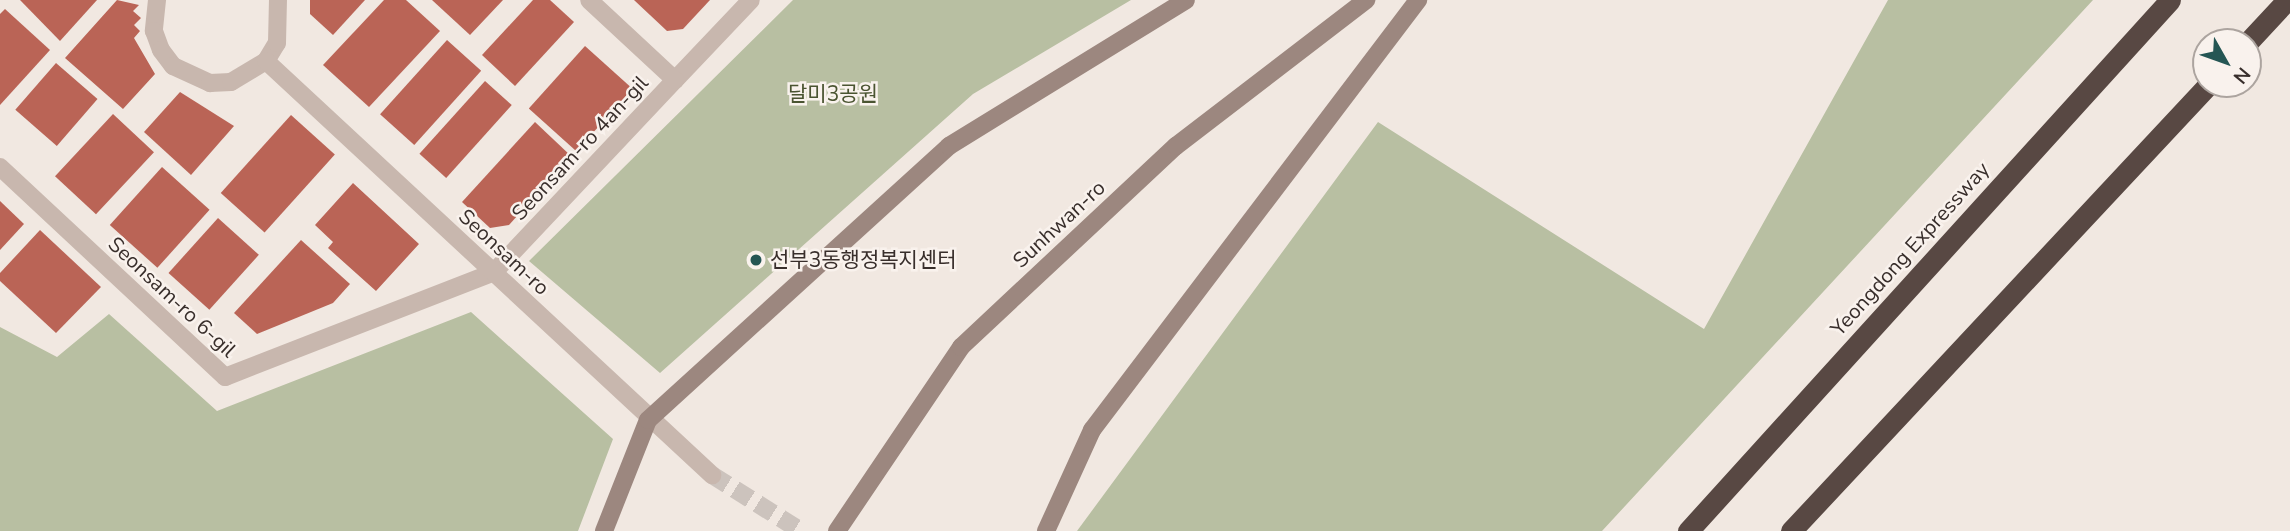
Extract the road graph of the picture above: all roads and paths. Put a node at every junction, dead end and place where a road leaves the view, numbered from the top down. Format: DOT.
graph roads {
  1 [pos="157,0"];
  2 [pos="278,0"];
  3 [pos="589,0"];
  4 [pos="751,0"];
  5 [pos="1186,0"];
  6 [pos="1366,0"];
  7 [pos="1418,0"];
  8 [pos="2170,0"];
  9 [pos="2287,0"];
  10 [pos="2261,28"];
  11 [pos="266,61"];
  12 [pos="675,80"];
  13 [pos="2195,98"];
  14 [pos="0,167"];
  15 [pos="494,272"];
  16 [pos="648,420"];
  17 [pos="712,475"];
  18 [pos="604,531"];
  19 [pos="837,531"];
  20 [pos="1046,531"];
  21 [pos="1688,531"];
  22 [pos="1791,531"];
  1 -- 11 [label="street"];
  2 -- 11 [label="street"];
  3 -- 12 [label="street, Seonsam-ro 4an-gil"];
  4 -- 12 [label="street"];
  5 -- 16 [label="main road"];
  6 -- 19 [label="main road, Sunhwan-ro"];
  7 -- 20 [label="main road"];
  8 -- 21 [label="highway, Yeongdong Expressway"];
  9 -- 10 [label="highway"];
  11 -- 15 [label="street, Seonsam-ro"];
  12 -- 15 [label="street, Seonsam-ro 4an-gil"];
  13 -- 22 [label="highway"];
  14 -- 15 [label="street, Seonsam-ro 6-gil"];
  15 -- 16 [label="street, Seonsam-ro"];
  16 -- 17 [label="street, Seonsam-ro"];
  16 -- 18 [label="main road"];
}
